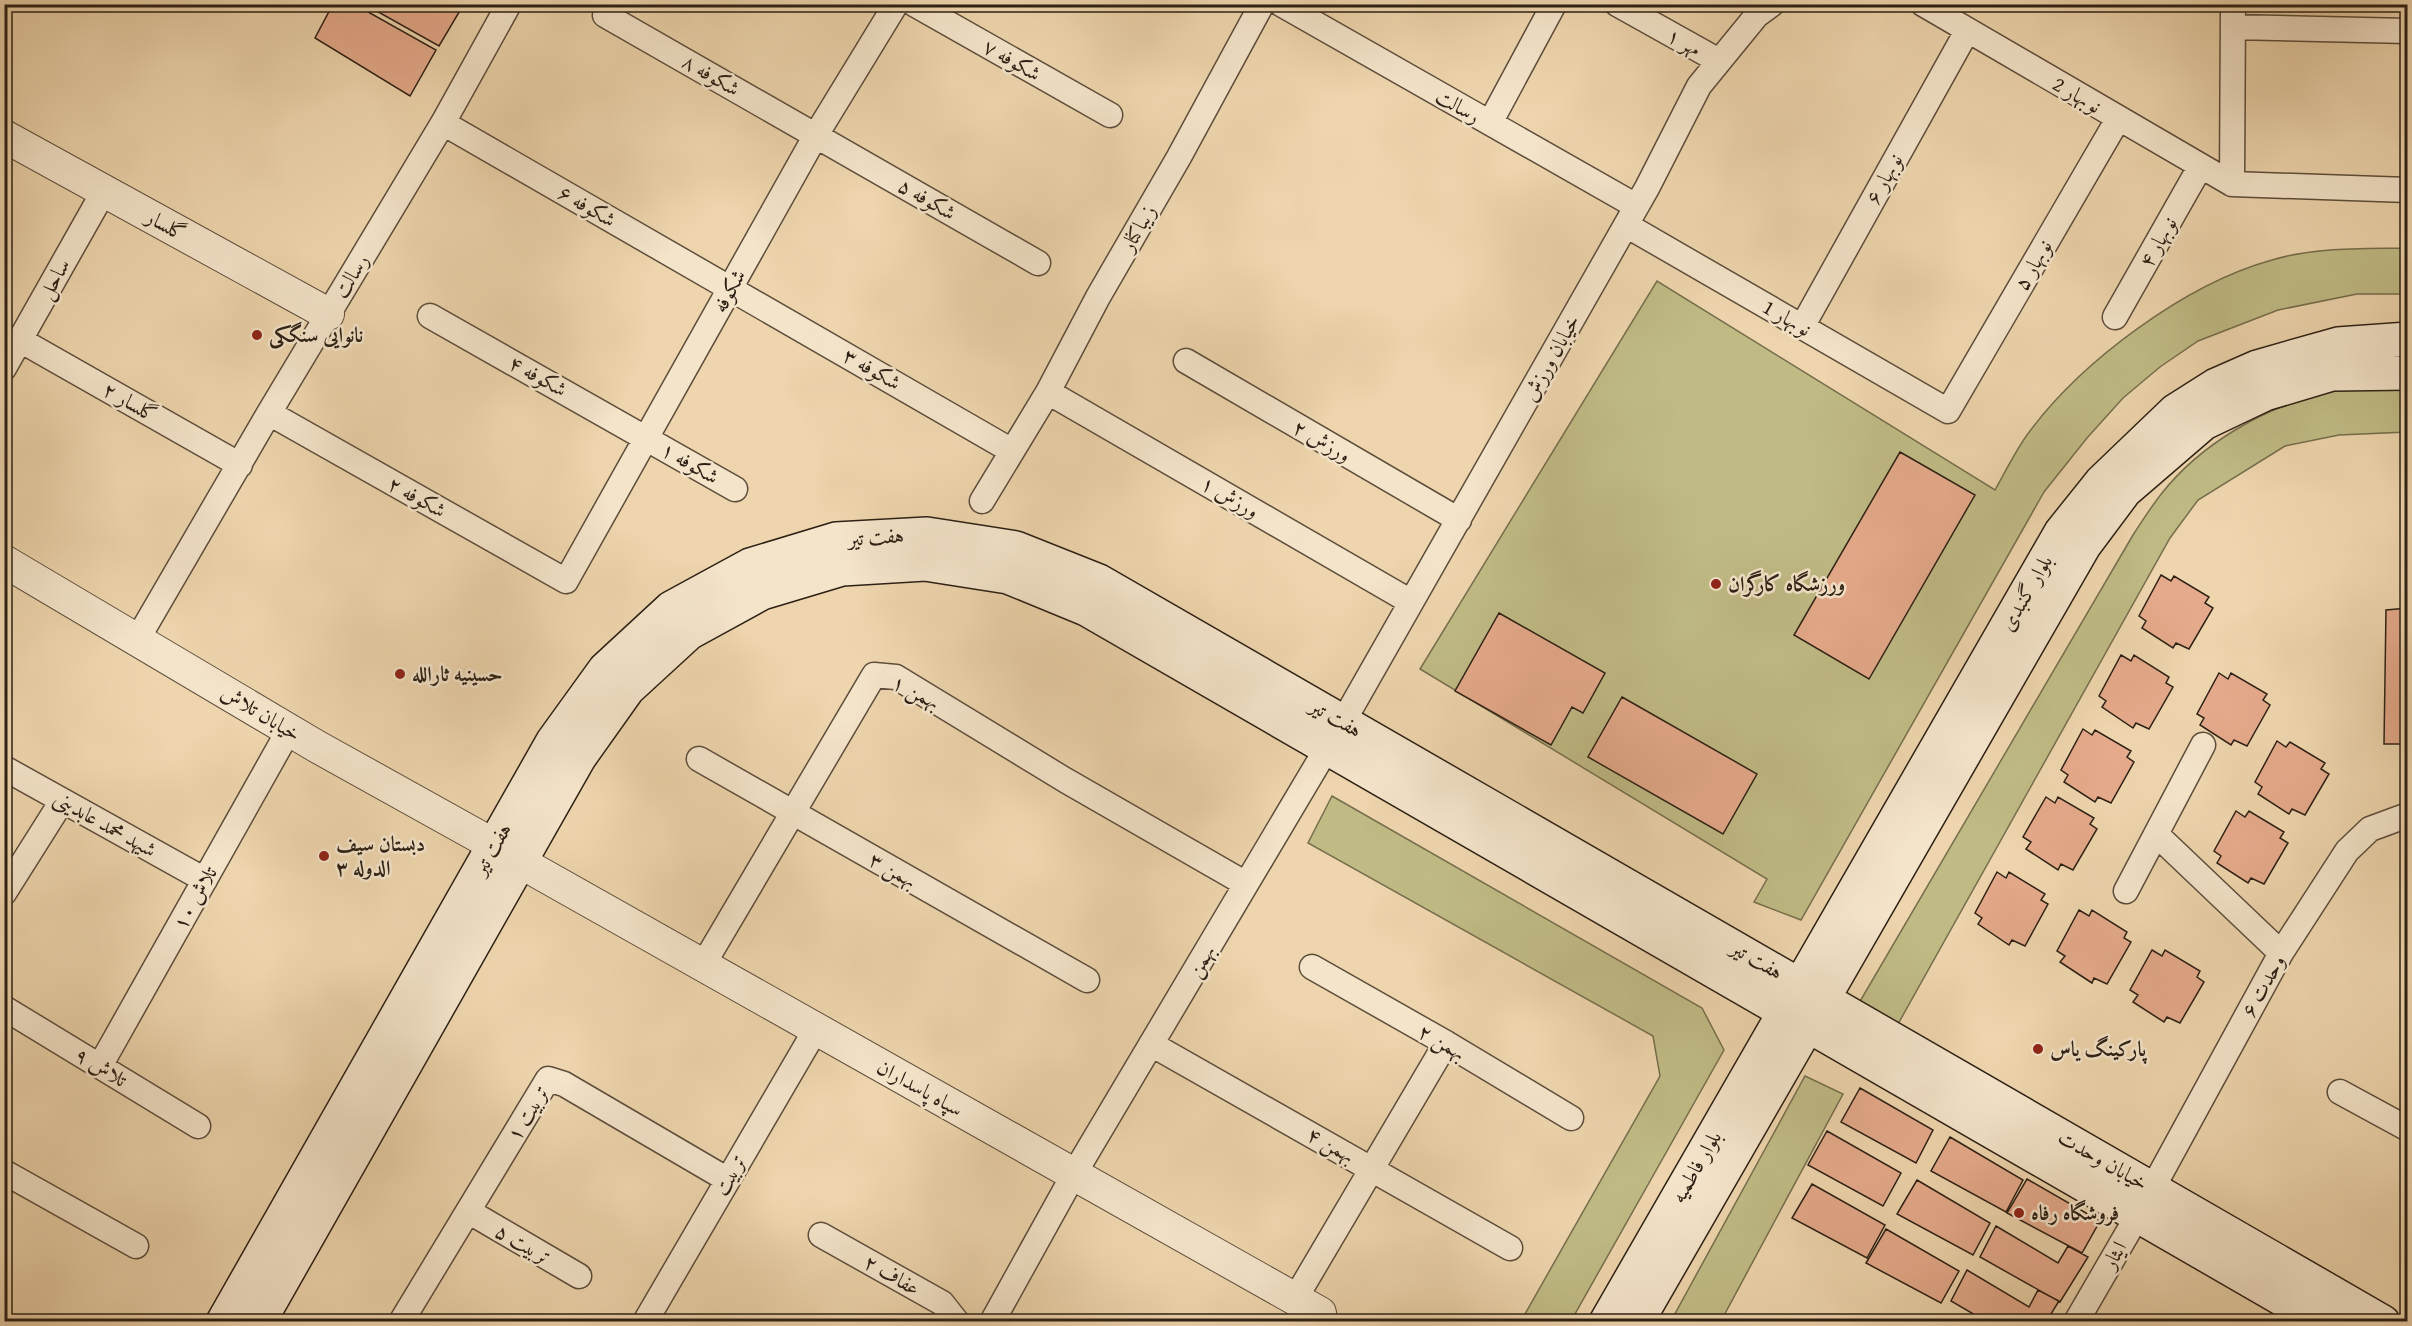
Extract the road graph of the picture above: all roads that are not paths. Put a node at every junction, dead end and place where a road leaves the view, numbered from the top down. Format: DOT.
graph roads {
  1 [pos="508,4"];
  2 [pos="896,4"];
  3 [pos="914,4"];
  4 [pos="1262,4"];
  5 [pos="1281,4"];
  6 [pos="1554,4"];
  7 [pos="1617,4"];
  8 [pos="1772,4"];
  9 [pos="1923,4"];
  10 [pos="605,15"];
  11 [pos="2233,16"];
  12 [pos="1967,31"];
  13 [pos="2408,31"];
  14 [pos="1719,62"];
  15 [pos="1110,115"];
  16 [pos="2118,119"];
  17 [pos="443,123"];
  18 [pos="1490,123"];
  19 [pos="816,135"];
  20 [pos="4,136"];
  21 [pos="2200,167"];
  22 [pos="2232,184"];
  23 [pos="2408,190"];
  24 [pos="105,191"];
  25 [pos="1631,216"];
  26 [pos="1038,262"];
  27 [pos="731,288"];
  28 [pos="328,314"];
  29 [pos="430,316"];
  30 [pos="2115,317"];
  31 [pos="1802,327"];
  32 [pos="2408,339"];
  33 [pos="20,340"];
  34 [pos="1186,361"];
  35 [pos="4,368"];
  36 [pos="2408,373"];
  37 [pos="1048,392"];
  38 [pos="1948,411"];
  39 [pos="269,413"];
  40 [pos="646,436"];
  41 [pos="1012,451"];
  42 [pos="240,465"];
  43 [pos="735,489"];
  44 [pos="982,501"];
  45 [pos="1459,520"];
  46 [pos="4,561"];
  47 [pos="566,580"];
  48 [pos="1411,602"];
  49 [pos="137,640"];
  50 [pos="289,729"];
  51 [pos="1335,735"];
  52 [pos="2203,745"];
  53 [pos="699,759"];
  54 [pos="4,768"];
  55 [pos="62,801"];
  56 [pos="793,813"];
  57 [pos="2408,815"];
  58 [pos="2156,834"];
  59 [pos="507,854"];
  60 [pos="205,880"];
  61 [pos="1246,884"];
  62 [pos="2126,891"];
  63 [pos="4,893"];
  64 [pos="2281,953"];
  65 [pos="703,965"];
  66 [pos="1312,968"];
  67 [pos="1087,980"];
  68 [pos="1804,1005"];
  69 [pos="4,1008"];
  70 [pos="816,1029"];
  71 [pos="1446,1043"];
  72 [pos="1151,1044"];
  73 [pos="100,1066"];
  74 [pos="2340,1092"];
  75 [pos="1571,1118"];
  76 [pos="198,1126"];
  77 [pos="2408,1129"];
  78 [pos="1372,1168"];
  79 [pos="4,1172"];
  80 [pos="1074,1174"];
  81 [pos="728,1180"];
  82 [pos="2145,1202"];
  83 [pos="468,1211"];
  84 [pos="821,1235"];
  85 [pos="136,1246"];
  86 [pos="1510,1248"];
  87 [pos="579,1276"];
  88 [pos="1312,1311"];
  89 [pos="650,1320"];
  90 [pos="223,1322"];
  91 [pos="259,1322"];
  92 [pos="400,1322"];
  93 [pos="957,1322"];
  94 [pos="992,1322"];
  95 [pos="1606,1322"];
  96 [pos="1637,1322"];
  97 [pos="2076,1322"];
  98 [pos="2322,1322"];
  99 [pos="2383,1322"];
  1 -- 17 [label="street, رسالت"];
  2 -- 19 [label="street, شکوفه"];
  3 -- 15 [label="street, شکوفه ۷"];
  4 -- 37 [label="street, زیباکنار"];
  5 -- 18 [label="street, رسالت"];
  6 -- 18 [label="street"];
  7 -- 14 [label="street, مهر ۱"];
  8 -- 14 [label="street, خیابان ورزش"];
  9 -- 12 [label="street, نوبهار 2"];
  10 -- 19 [label="street, شکوفه ۸"];
  11 -- 13 [label="street"];
  11 -- 22 [label="street"];
  12 -- 16 [label="street, نوبهار 2"];
  12 -- 31 [label="street, نوبهار ۶"];
  14 -- 25 [label="street, خیابان ورزش"];
  16 -- 21 [label="street, نوبهار 2"];
  16 -- 38 [label="street, نوبهار ۵"];
  17 -- 27 [label="street, شکوفه ۶"];
  17 -- 28 [label="street, رسالت"];
  18 -- 25 [label="street, رسالت"];
  19 -- 26 [label="street, شکوفه ۵"];
  19 -- 27 [label="street, شکوفه"];
  20 -- 24 [label="street, گلسار"];
  21 -- 22 [label="street, نوبهار 2"];
  21 -- 30 [label="street, نوبهار ۴"];
  22 -- 23 [label="street"];
  24 -- 28 [label="street, گلسار"];
  24 -- 33 [label="street, ساحل"];
  25 -- 31 [label="street, نوبهار 1"];
  25 -- 45 [label="street, خیابان ورزش"];
  27 -- 40 [label="street, شکوفه"];
  27 -- 41 [label="street, شکوفه ۳"];
  28 -- 39 [label="street, رسالت"];
  29 -- 40 [label="street, شکوفه ۴"];
  31 -- 38 [label="street, نوبهار 1"];
  32 -- 68 [label="main road, بلوار گنبدی"];
  33 -- 35 [label="street, ساحل"];
  33 -- 42 [label="street, گلسار ۲"];
  34 -- 45 [label="street, ورزش ۲"];
  36 -- 68 [label="main road, بلوار گنبدی"];
  37 -- 41 [label="street, زیباکنار"];
  37 -- 48 [label="street, ورزش ۱"];
  39 -- 42 [label="street, رسالت"];
  39 -- 47 [label="street, شکوفه ۲"];
  40 -- 43 [label="street, شکوفه ۱"];
  40 -- 47 [label="street, شکوفه"];
  41 -- 44 [label="street, زیباکنار"];
  42 -- 49 [label="street, رسالت"];
  45 -- 48 [label="street, خیابان ورزش"];
  46 -- 49 [label="street, خیابان تلاش"];
  48 -- 51 [label="street, خیابان ورزش"];
  49 -- 50 [label="street, خیابان تلاش"];
  50 -- 59 [label="street, خیابان تلاش"];
  50 -- 60 [label="street, تلاش ۱۰"];
  51 -- 59 [label="main road, هفت تیر"];
  51 -- 61 [label="street, بهمن"];
  51 -- 68 [label="main road, هفت تیر"];
  52 -- 58 [label="street"];
  53 -- 56 [label="street, بهمن ۳"];
  54 -- 55 [label="street, شیهد محمد عابدینی"];
  55 -- 60 [label="street, شیهد محمد عابدینی"];
  55 -- 63 [label="street"];
  56 -- 61 [label="street, بهمن ۱"];
  56 -- 65 [label="street, بهمن ۱"];
  56 -- 67 [label="street, بهمن ۳"];
  57 -- 64 [label="street, وحدت ۶"];
  58 -- 62 [label="street"];
  58 -- 64 [label="street"];
  59 -- 65 [label="street, سپاه پاسداران"];
  59 -- 90 [label="main road, هفت تیر"];
  59 -- 91 [label="main road, هفت تیر"];
  60 -- 73 [label="street, تلاش ۱۰"];
  61 -- 72 [label="street, بهمن"];
  64 -- 82 [label="street, وحدت ۶"];
  65 -- 70 [label="street, سپاه پاسداران"];
  66 -- 71 [label="street, بهمن ۲"];
  68 -- 82 [label="main road, خیابان وحدت"];
  68 -- 95 [label="main road, بلوار فاطمیه"];
  68 -- 96 [label="main road, بلوار فاطمیه"];
  69 -- 73 [label="street, تلاش ۹"];
  70 -- 80 [label="street, سپاه پاسداران"];
  70 -- 81 [label="street, تربیت"];
  71 -- 75 [label="street, بهمن ۲"];
  71 -- 78 [label="street"];
  72 -- 78 [label="street, بهمن ۴"];
  72 -- 80 [label="street, بهمن"];
  73 -- 76 [label="street, تلاش ۹"];
  74 -- 77 [label="street"];
  78 -- 86 [label="street, بهمن ۴"];
  78 -- 88 [label="street"];
  79 -- 85 [label="street"];
  80 -- 88 [label="street, سپاه پاسداران"];
  80 -- 94 [label="street, بهمن"];
  81 -- 83 [label="street, تربیت ۱"];
  81 -- 89 [label="street, تربیت"];
  82 -- 97 [label="street, ایثار"];
  82 -- 98 [label="main road, خیابان وحدت"];
  82 -- 99 [label="main road, خیابان وحدت"];
  83 -- 87 [label="street, تربیت ۵"];
  83 -- 92 [label="street, تربیت ۱"];
  84 -- 93 [label="street, عفاف ۲"];
}
